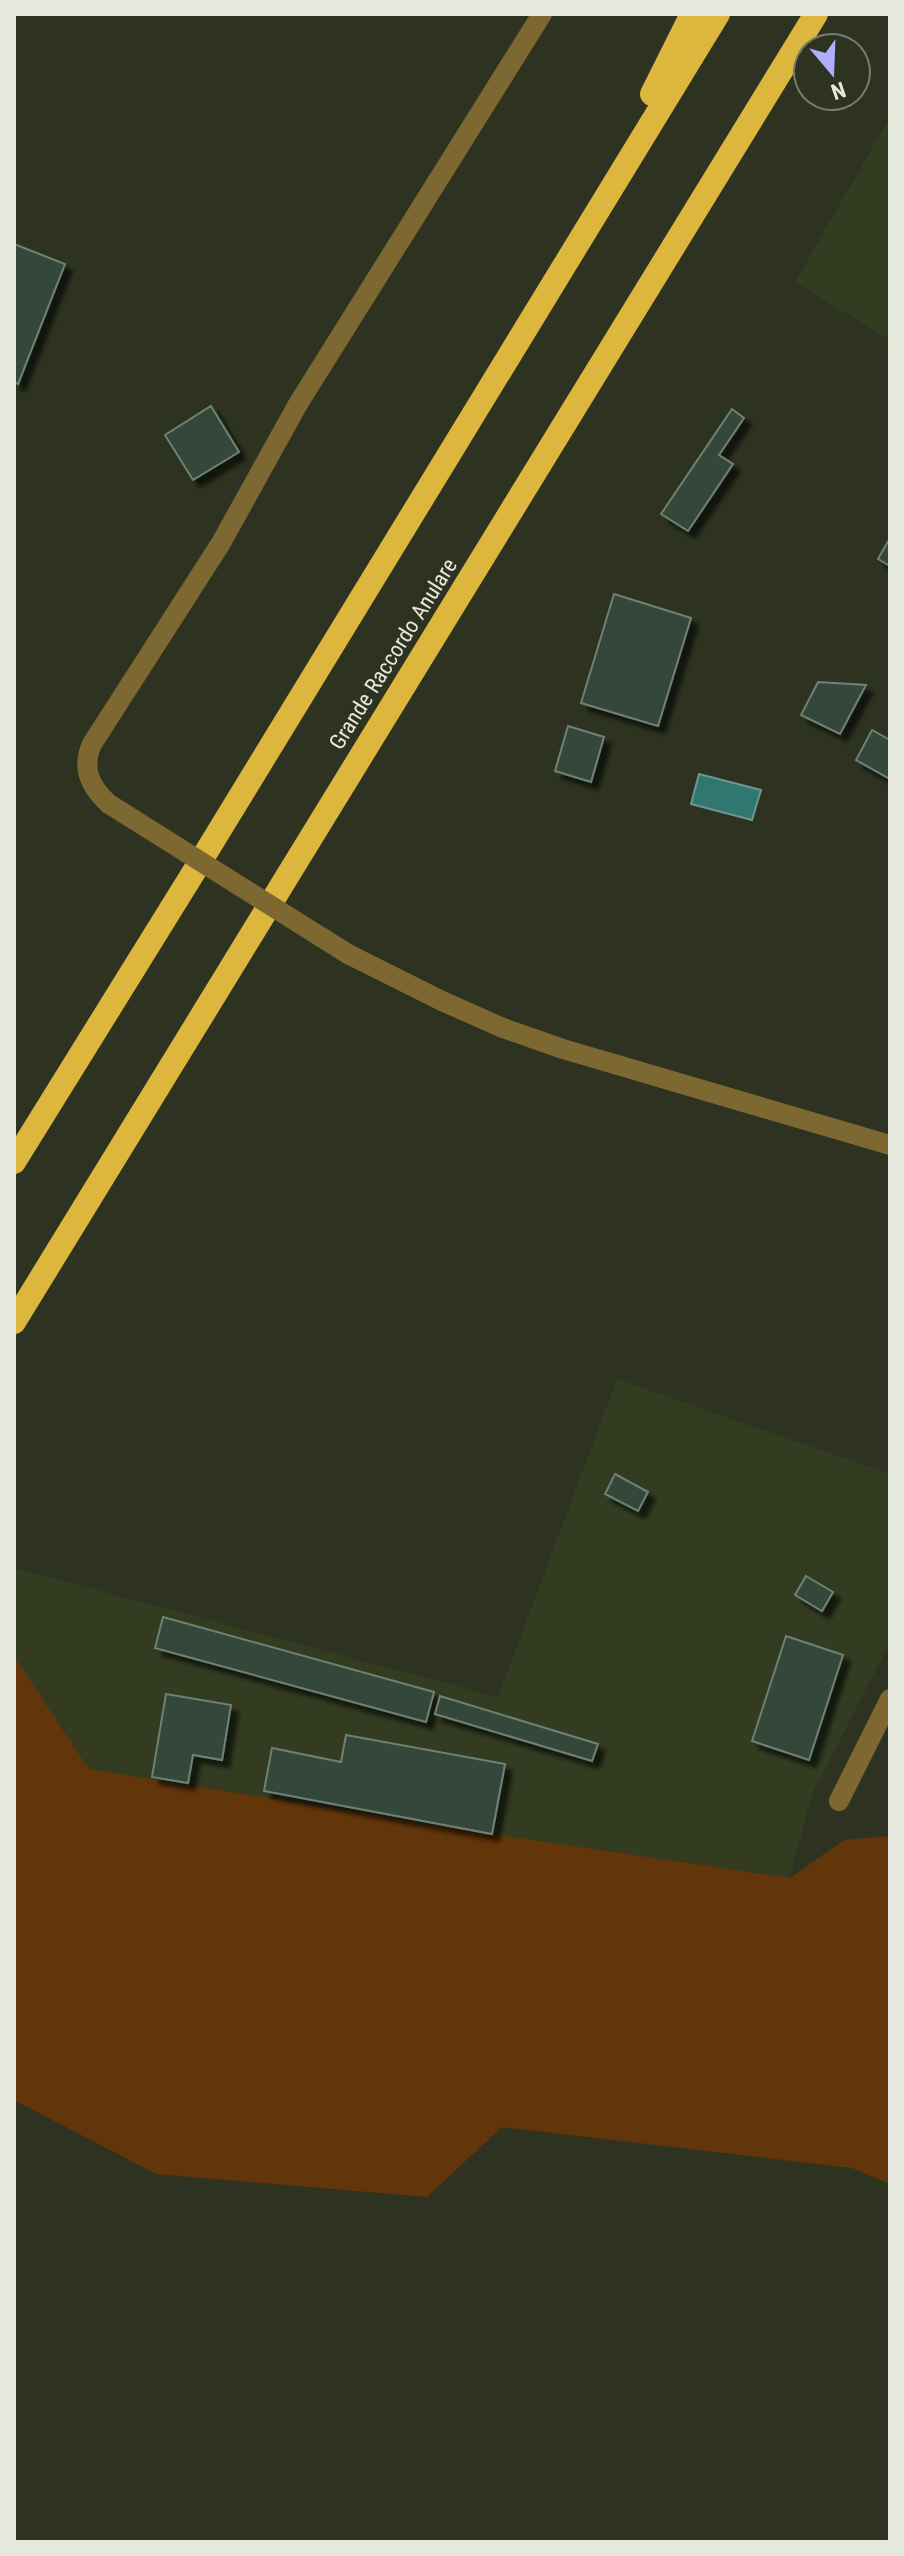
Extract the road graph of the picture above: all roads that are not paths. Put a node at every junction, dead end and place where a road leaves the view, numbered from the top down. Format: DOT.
graph roads {
  1 [pos="542,14"];
  2 [pos="692,14"];
  3 [pos="718,14"];
  4 [pos="816,14"];
  5 [pos="579,240"];
  6 [pos="890,1145"];
  7 [pos="14,1162"];
  8 [pos="14,1322"];
  9 [pos="890,1699"];
  10 [pos="839,1801"];
  1 -- 6 [label="street, bridge"];
  2 -- 5 [label="highway"];
  3 -- 5 [label="highway"];
  4 -- 8 [label="highway, Grande Raccordo Anulare"];
  5 -- 7 [label="highway"];
  9 -- 10 [label="street"];
}
